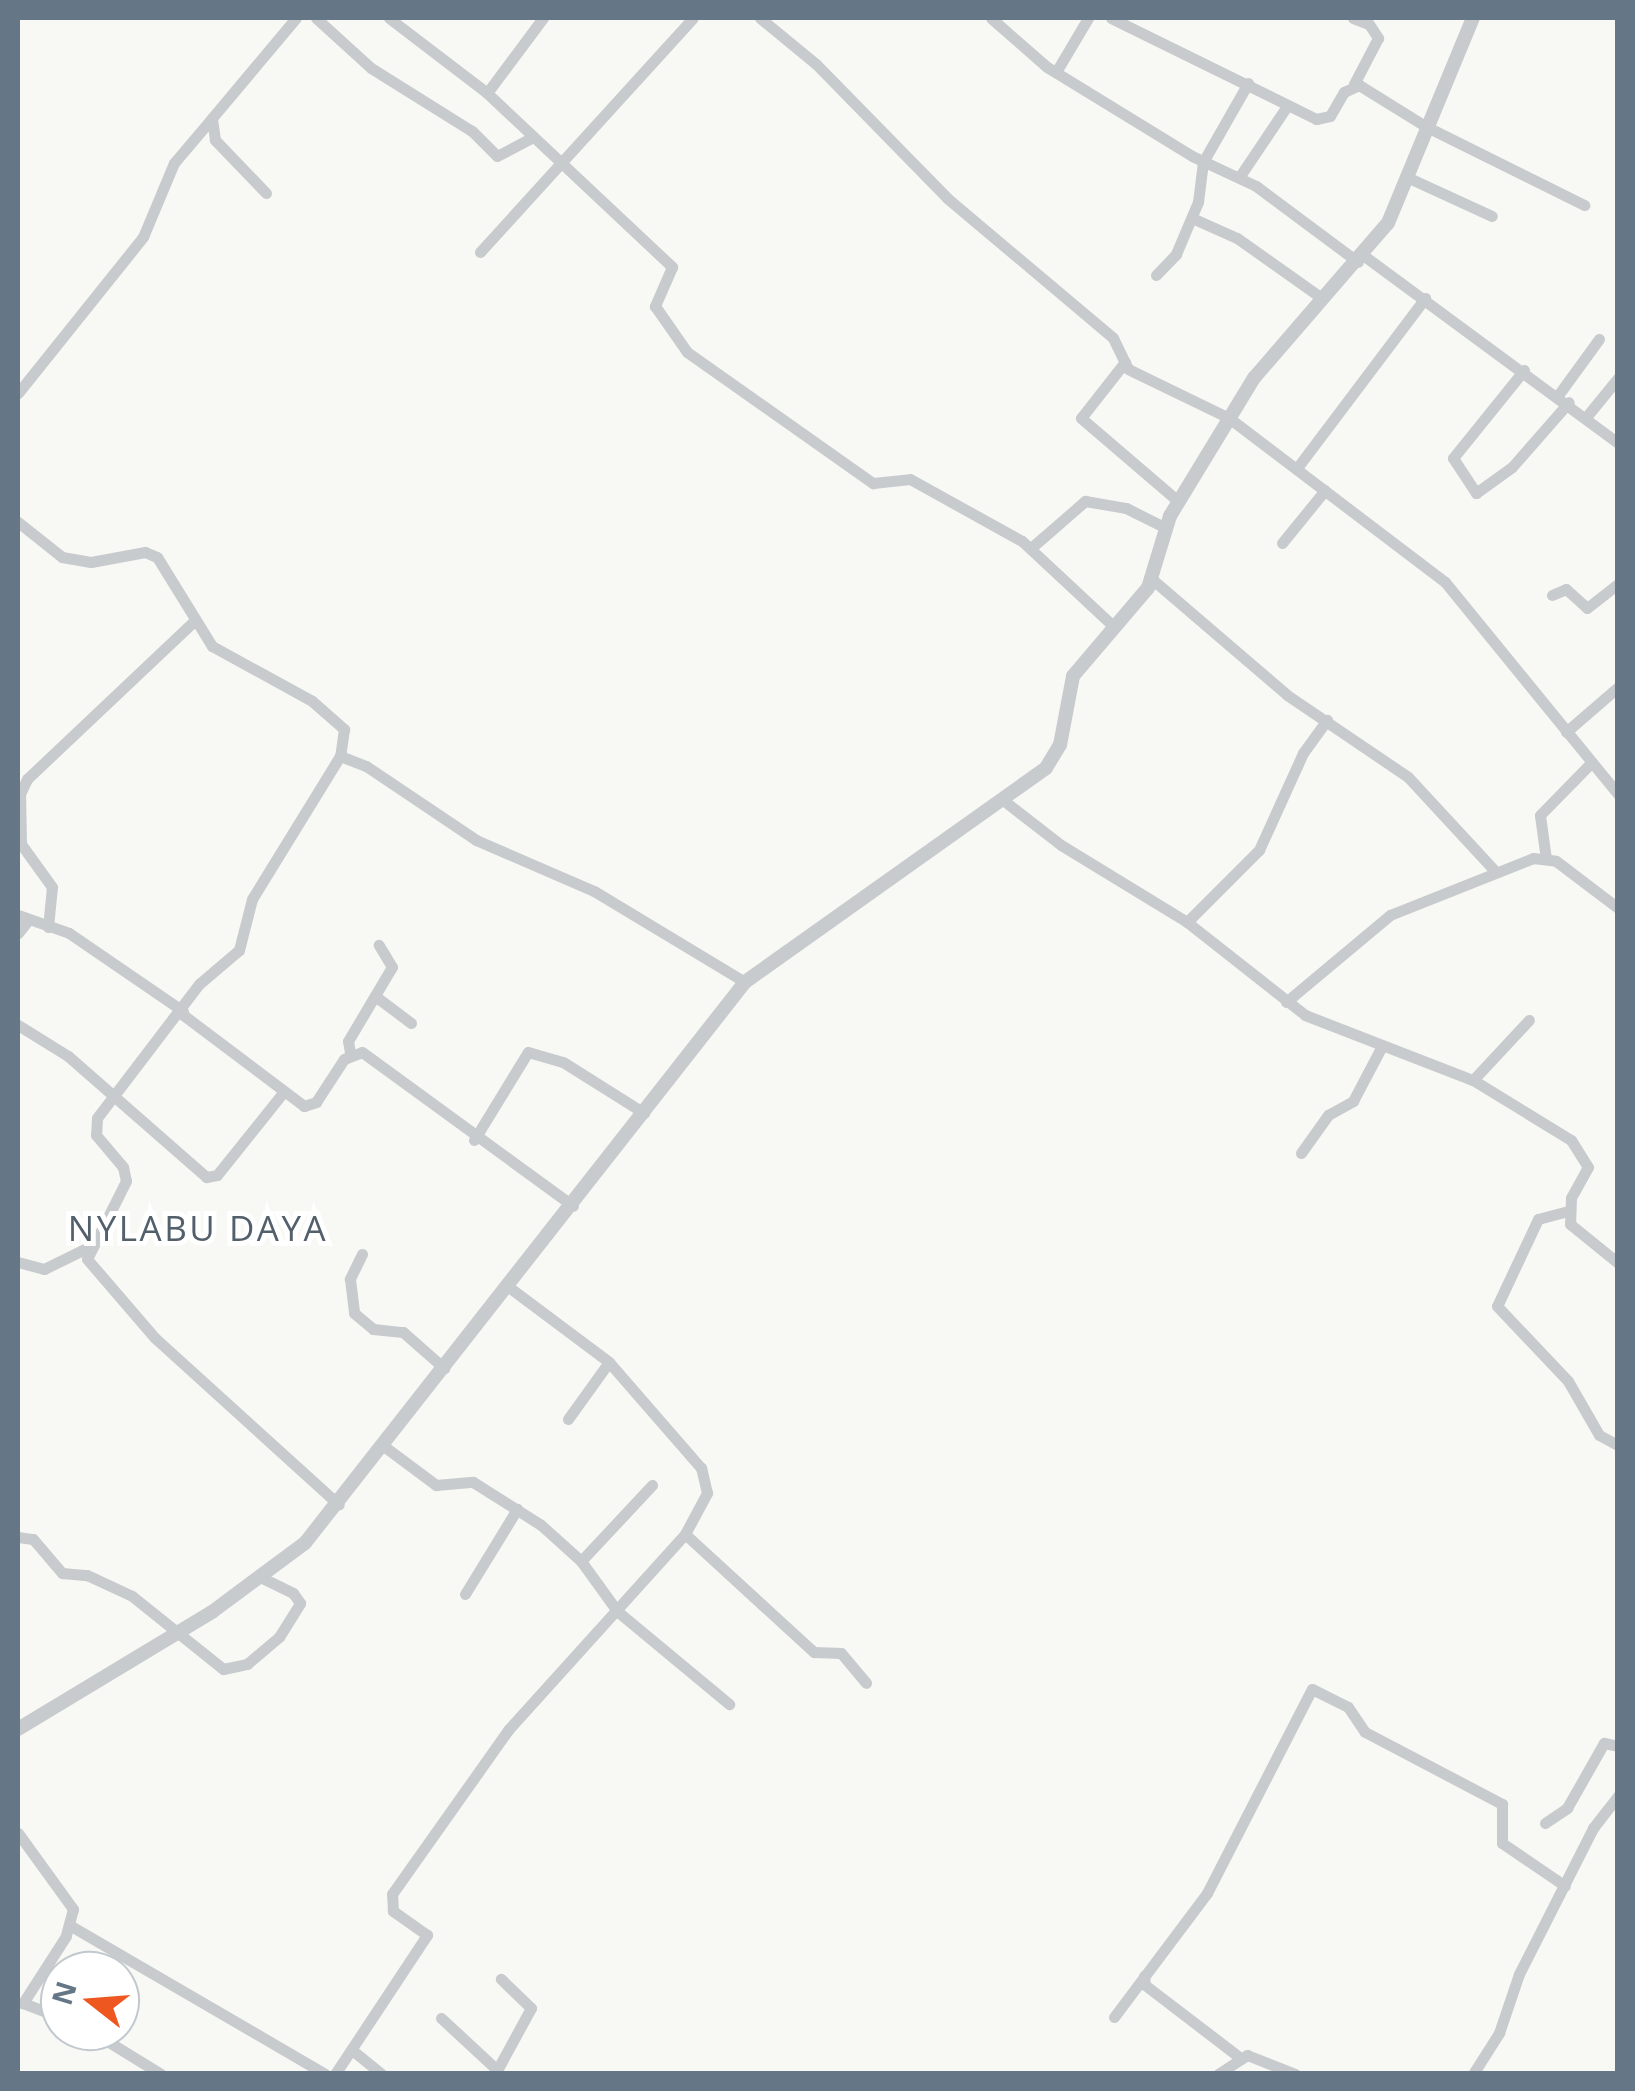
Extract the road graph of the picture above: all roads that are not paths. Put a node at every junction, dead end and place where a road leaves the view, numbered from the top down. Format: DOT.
graph roads {
  1 [pos="296,18"];
  2 [pos="316,18"];
  3 [pos="388,18"];
  4 [pos="543,18"];
  5 [pos="693,18"];
  6 [pos="760,18"];
  7 [pos="991,18"];
  8 [pos="1088,18"];
  9 [pos="1111,18"];
  10 [pos="1354,18"];
  11 [pos="1473,18"];
  12 [pos="1056,72"];
  13 [pos="1248,83"];
  14 [pos="1354,84"];
  15 [pos="487,92"];
  16 [pos="1287,106"];
  17 [pos="212,118"];
  18 [pos="1426,126"];
  19 [pos="533,137"];
  20 [pos="1203,162"];
  21 [pos="563,165"];
  22 [pos="1240,176"];
  23 [pos="1409,178"];
  24 [pos="266,193"];
  25 [pos="1584,205"];
  26 [pos="1492,216"];
  27 [pos="1192,218"];
  28 [pos="480,252"];
  29 [pos="1360,258"];
  30 [pos="1156,275"];
  31 [pos="1425,298"];
  32 [pos="1323,299"];
  33 [pos="1599,339"];
  34 [pos="1124,362"];
  35 [pos="1524,370"];
  36 [pos="1618,378"];
  37 [pos="18,393"];
  38 [pos="1564,398"];
  39 [pos="1587,416"];
  40 [pos="1229,418"];
  41 [pos="1618,442"];
  42 [pos="1297,468"];
  43 [pos="1325,490"];
  44 [pos="1178,500"];
  45 [pos="18,522"];
  46 [pos="1166,528"];
  47 [pos="1282,543"];
  48 [pos="1031,548"];
  49 [pos="1153,580"];
  50 [pos="1618,584"];
  51 [pos="1552,595"];
  52 [pos="194,621"];
  53 [pos="1114,626"];
  54 [pos="1618,688"];
  55 [pos="1327,720"];
  56 [pos="1566,732"];
  57 [pos="340,756"];
  58 [pos="1591,763"];
  59 [pos="1618,794"];
  60 [pos="1003,800"];
  61 [pos="1546,859"];
  62 [pos="1496,872"];
  63 [pos="1618,908"];
  64 [pos="22,918"];
  65 [pos="1187,922"];
  66 [pos="48,927"];
  67 [pos="18,933"];
  68 [pos="380,945"];
  69 [pos="745,982"];
  70 [pos="375,996"];
  71 [pos="1286,1002"];
  72 [pos="183,1012"];
  73 [pos="1529,1020"];
  74 [pos="411,1023"];
  75 [pos="18,1025"];
  76 [pos="1382,1046"];
  77 [pos="350,1053"];
  78 [pos="1472,1080"];
  79 [pos="281,1095"];
  80 [pos="109,1098"];
  81 [pos="644,1114"];
  82 [pos="474,1140"];
  83 [pos="1301,1153"];
  84 [pos="573,1206"];
  85 [pos="1568,1211"];
  86 [pos="90,1247"];
  87 [pos="362,1254"];
  88 [pos="18,1262"];
  89 [pos="1618,1262"];
  90 [pos="510,1288"];
  91 [pos="609,1362"];
  92 [pos="444,1368"];
  93 [pos="568,1419"];
  94 [pos="1618,1446"];
  95 [pos="384,1447"];
  96 [pos="652,1485"];
  97 [pos="339,1505"];
  98 [pos="517,1509"];
  99 [pos="685,1534"];
  100 [pos="18,1537"];
  101 [pos="581,1561"];
  102 [pos="260,1577"];
  103 [pos="465,1594"];
  104 [pos="616,1611"];
  105 [pos="175,1634"];
  106 [pos="866,1683"];
  107 [pos="728,1704"];
  108 [pos="18,1729"];
  109 [pos="1618,1746"];
  110 [pos="1618,1796"];
  111 [pos="1546,1823"];
  112 [pos="18,1833"];
  113 [pos="1565,1886"];
  114 [pos="72,1926"];
  115 [pos="1144,1976"];
  116 [pos="501,1979"];
  117 [pos="20,2000"];
  118 [pos="1114,2017"];
  119 [pos="440,2018"];
  120 [pos="352,2050"];
  121 [pos="123,2051"];
  122 [pos="1238,2056"];
  123 [pos="496,2072"];
  124 [pos="161,2074"];
  125 [pos="324,2074"];
  126 [pos="335,2074"];
  127 [pos="382,2074"];
  128 [pos="1218,2074"];
  129 [pos="1296,2074"];
  130 [pos="1473,2074"];
  1 -- 17 [label="street"];
  2 -- 19 [label="street"];
  3 -- 15 [label="street"];
  4 -- 15 [label="street"];
  5 -- 21 [label="street"];
  6 -- 34 [label="street"];
  7 -- 12 [label="street"];
  8 -- 12 [label="street"];
  9 -- 13 [label="street"];
  10 -- 14 [label="street"];
  11 -- 18 [label="street"];
  12 -- 20 [label="street"];
  13 -- 16 [label="street"];
  13 -- 20 [label="street"];
  14 -- 16 [label="street"];
  14 -- 18 [label="street"];
  15 -- 19 [label="street"];
  16 -- 22 [label="street"];
  17 -- 24 [label="street"];
  17 -- 37 [label="street"];
  18 -- 23 [label="street"];
  18 -- 25 [label="street"];
  19 -- 21 [label="street"];
  20 -- 22 [label="street"];
  20 -- 27 [label="street"];
  21 -- 28 [label="street"];
  21 -- 48 [label="street"];
  22 -- 29 [label="street"];
  23 -- 26 [label="street"];
  23 -- 29 [label="street"];
  27 -- 30 [label="street"];
  27 -- 32 [label="street"];
  29 -- 31 [label="street"];
  29 -- 32 [label="street"];
  31 -- 35 [label="street"];
  31 -- 42 [label="street"];
  32 -- 40 [label="street"];
  33 -- 38 [label="street"];
  34 -- 40 [label="street"];
  34 -- 44 [label="street"];
  35 -- 38 [label="street"];
  35 -- 38 [label="street"];
  36 -- 39 [label="street"];
  38 -- 39 [label="street"];
  39 -- 41 [label="street"];
  40 -- 42 [label="street"];
  40 -- 44 [label="street"];
  42 -- 43 [label="street"];
  43 -- 47 [label="street"];
  43 -- 56 [label="street"];
  44 -- 46 [label="street"];
  45 -- 52 [label="street"];
  46 -- 48 [label="street"];
  46 -- 49 [label="street"];
  48 -- 53 [label="street"];
  49 -- 53 [label="street"];
  49 -- 55 [label="street"];
  50 -- 51 [label="street"];
  52 -- 57 [label="street"];
  52 -- 66 [label="street"];
  53 -- 60 [label="street"];
  54 -- 56 [label="street"];
  55 -- 62 [label="street"];
  55 -- 65 [label="street"];
  56 -- 58 [label="street"];
  57 -- 69 [label="street"];
  57 -- 72 [label="street"];
  58 -- 59 [label="street"];
  58 -- 61 [label="street"];
  60 -- 65 [label="street"];
  60 -- 69 [label="street"];
  61 -- 62 [label="street"];
  61 -- 63 [label="street"];
  62 -- 71 [label="street"];
  64 -- 66 [label="street"];
  64 -- 67 [label="street"];
  65 -- 71 [label="street"];
  66 -- 72 [label="street"];
  68 -- 70 [label="street"];
  69 -- 81 [label="street"];
  70 -- 74 [label="street"];
  70 -- 77 [label="street"];
  71 -- 76 [label="street"];
  72 -- 79 [label="street"];
  72 -- 80 [label="street"];
  73 -- 78 [label="street"];
  75 -- 80 [label="street"];
  76 -- 78 [label="street"];
  76 -- 83 [label="street"];
  77 -- 79 [label="street"];
  77 -- 82 [label="street"];
  78 -- 85 [label="street"];
  79 -- 80 [label="street"];
  80 -- 86 [label="street"];
  81 -- 82 [label="street"];
  81 -- 84 [label="street"];
  82 -- 84 [label="street"];
  84 -- 90 [label="street"];
  85 -- 89 [label="street"];
  85 -- 94 [label="street"];
  86 -- 88 [label="street"];
  86 -- 97 [label="street"];
  87 -- 92 [label="street"];
  90 -- 91 [label="street"];
  90 -- 92 [label="street"];
  91 -- 93 [label="street"];
  91 -- 99 [label="street"];
  92 -- 95 [label="street"];
  95 -- 97 [label="street"];
  95 -- 98 [label="street"];
  96 -- 101 [label="street"];
  97 -- 102 [label="street"];
  98 -- 101 [label="street"];
  98 -- 103 [label="street"];
  99 -- 104 [label="street"];
  99 -- 106 [label="street"];
  100 -- 105 [label="street"];
  101 -- 104 [label="street"];
  102 -- 105 [label="street"];
  102 -- 105 [label="street"];
  104 -- 107 [label="street"];
  104 -- 120 [label="street"];
  105 -- 108 [label="street"];
  109 -- 111 [label="street"];
  110 -- 113 [label="street"];
  112 -- 114 [label="street"];
  113 -- 115 [label="street"];
  113 -- 130 [label="street"];
  114 -- 117 [label="street"];
  114 -- 125 [label="street"];
  115 -- 118 [label="street"];
  115 -- 122 [label="street"];
  116 -- 123 [label="street"];
  119 -- 123 [label="street"];
  120 -- 126 [label="street"];
  120 -- 127 [label="street"];
  121 -- 124 [label="street"];
  122 -- 128 [label="street"];
  122 -- 129 [label="street"];
}
